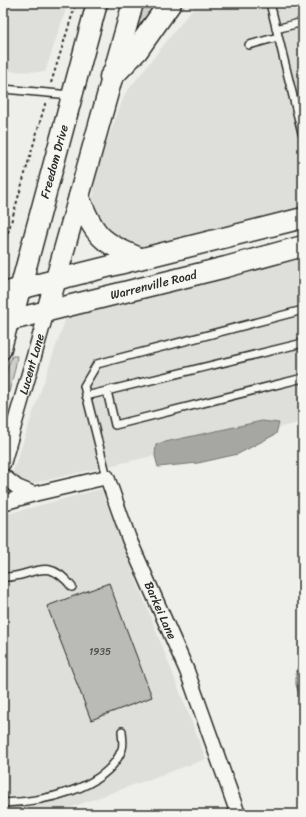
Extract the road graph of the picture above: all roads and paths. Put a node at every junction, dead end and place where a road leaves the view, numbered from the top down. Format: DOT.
graph roads {
  1 [pos="76,3"];
  2 [pos="97,3"];
  3 [pos="133,3"];
  4 [pos="170,3"];
  5 [pos="270,3"];
  6 [pos="303,22"];
  7 [pos="276,29"];
  8 [pos="278,37"];
  9 [pos="248,45"];
  10 [pos="112,78"];
  11 [pos="3,89"];
  12 [pos="49,93"];
  13 [pos="74,95"];
  14 [pos="303,134"];
  15 [pos="80,196"];
  16 [pos="299,216"];
  17 [pos="303,246"];
  18 [pos="3,250"];
  19 [pos="140,258"];
  20 [pos="55,280"];
  21 [pos="11,290"];
  22 [pos="303,310"];
  23 [pos="47,311"];
  24 [pos="8,320"];
  25 [pos="303,343"];
  26 [pos="3,352"];
  27 [pos="303,378"];
  28 [pos="107,391"];
  29 [pos="86,396"];
  30 [pos="3,464"];
  31 [pos="3,476"];
  32 [pos="107,477"];
  33 [pos="34,494"];
  34 [pos="3,503"];
  35 [pos="3,577"];
  36 [pos="72,587"];
  37 [pos="122,731"];
  38 [pos="3,803"];
  39 [pos="238,814"];
  1 -- 12 [label="path"];
  2 -- 13 [label="main road, Freedom Drive"];
  3 -- 10 [label="main road"];
  4 -- 10 [label="highway"];
  5 -- 7 [label="lane"];
  6 -- 7 [label="lane"];
  7 -- 8 [label="lane"];
  8 -- 9 [label="lane"];
  8 -- 14 [label="lane"];
  10 -- 15 [label="main road"];
  11 -- 12 [label="lane"];
  12 -- 13 [label="lane"];
  12 -- 18 [label="path"];
  13 -- 21 [label="main road, Freedom Drive"];
  15 -- 19 [label="main road"];
  15 -- 20 [label="main road"];
  16 -- 19 [label="main road"];
  17 -- 23 [label="main road, Warrenville Road"];
  19 -- 20 [label="main road"];
  20 -- 21 [label="main road"];
  20 -- 23 [label="main road"];
  21 -- 24 [label="main road, Freedom Drive"];
  22 -- 29 [label="lane"];
  23 -- 24 [label="main road, Warrenville Road"];
  23 -- 30 [label="street, Lucent Lane"];
  24 -- 26 [label="street"];
  25 -- 28 [label="lane"];
  27 -- 28 [label="lane"];
  28 -- 29 [label="lane"];
  29 -- 32 [label="lane"];
  31 -- 33 [label="street"];
  32 -- 33 [label="street"];
  32 -- 39 [label="street, Barkei Lane"];
  33 -- 34 [label="street"];
  35 -- 36 [label="lane"];
  37 -- 38 [label="lane"];
}
